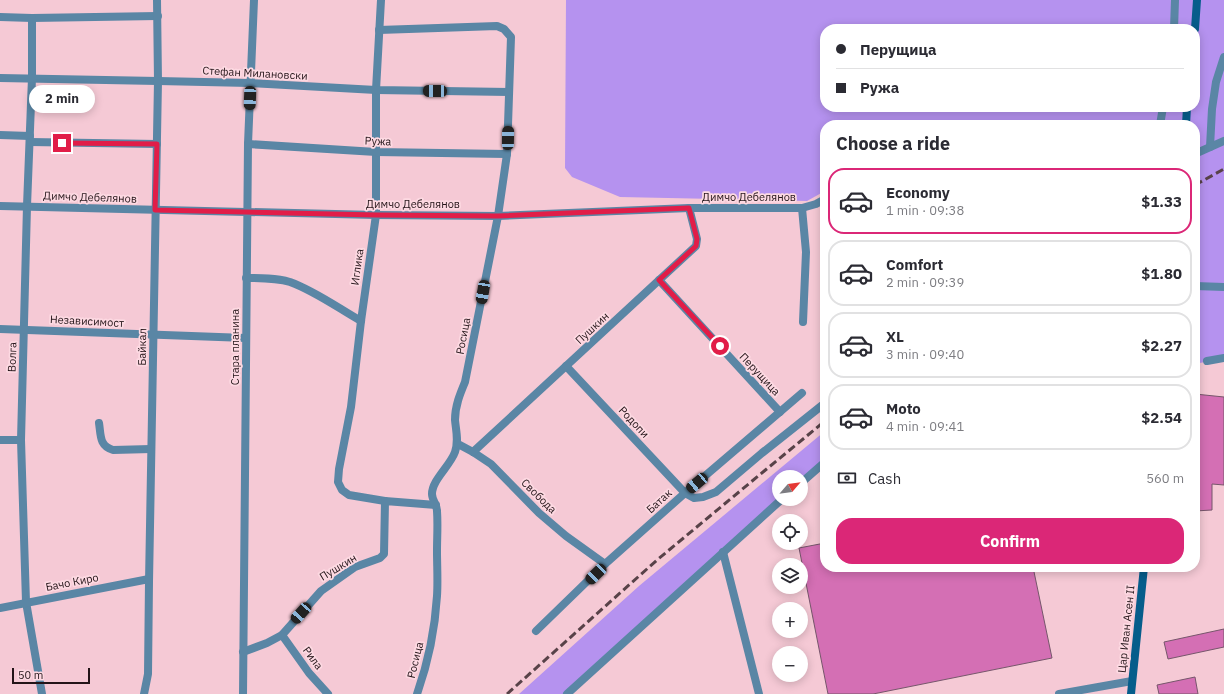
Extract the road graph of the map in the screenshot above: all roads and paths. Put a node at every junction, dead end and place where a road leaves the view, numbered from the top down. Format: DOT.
graph roads {
  1 [pos="157,0"];
  2 [pos="254,0"];
  3 [pos="381,0"];
  4 [pos="1175,0"];
  5 [pos="1197,0"];
  6 [pos="158,16"];
  7 [pos="0,17"];
  8 [pos="32,18"];
  9 [pos="1174,24"];
  10 [pos="1195,24"];
  11 [pos="379,30"];
  12 [pos="1224,57"];
  13 [pos="0,78"];
  14 [pos="32,78"];
  15 [pos="158,80"];
  16 [pos="250,83"];
  17 [pos="376,90"];
  18 [pos="508,92"];
  19 [pos="0,135"];
  20 [pos="30,139"];
  21 [pos="1224,141"];
  22 [pos="157,144"];
  23 [pos="248,144"];
  24 [pos="1210,147"];
  25 [pos="376,152"];
  26 [pos="1200,152"];
  27 [pos="507,154"];
  28 [pos="820,202"];
  29 [pos="0,206"];
  30 [pos="27,206"];
  31 [pos="689,208"];
  32 [pos="802,208"];
  33 [pos="155,210"];
  34 [pos="247,212"];
  35 [pos="376,215"];
  36 [pos="498,216"];
  37 [pos="246,278"];
  38 [pos="659,280"];
  39 [pos="1200,286"];
  40 [pos="1224,287"];
  41 [pos="361,321"];
  42 [pos="803,322"];
  43 [pos="0,329"];
  44 [pos="24,329"];
  45 [pos="153,335"];
  46 [pos="246,338"];
  47 [pos="1224,358"];
  48 [pos="1207,361"];
  49 [pos="566,366"];
  50 [pos="802,393"];
  51 [pos="820,407"];
  52 [pos="780,412"];
  53 [pos="99,422"];
  54 [pos="0,440"];
  55 [pos="21,440"];
  56 [pos="458,444"];
  57 [pos="151,449"];
  58 [pos="473,452"];
  59 [pos="820,466"];
  60 [pos="808,477"];
  61 [pos="685,493"];
  62 [pos="385,501"];
  63 [pos="436,505"];
  64 [pos="774,506"];
  65 [pos="723,552"];
  66 [pos="605,564"];
  67 [pos="1143,572"];
  68 [pos="149,579"];
  69 [pos="26,602"];
  70 [pos="0,608"];
  71 [pos="536,631"];
  72 [pos="282,635"];
  73 [pos="243,652"];
  74 [pos="1132,681"];
  75 [pos="42,694"];
  76 [pos="144,694"];
  77 [pos="243,694"];
  78 [pos="328,694"];
  79 [pos="417,694"];
  80 [pos="567,694"];
  81 [pos="759,694"];
  82 [pos="1059,694"];
  83 [pos="1131,694"];
  1 -- 6 [label="street, Байкал"];
  2 -- 16 [label="street, Стара планина"];
  3 -- 11 [label="street, Иглика"];
  4 -- 9 [label="street"];
  5 -- 10 [label="main road"];
  6 -- 8 [label="street"];
  6 -- 15 [label="street, Байкал"];
  7 -- 8 [label="street"];
  8 -- 14 [label="street, Волга"];
  11 -- 17 [label="street, Иглика"];
  11 -- 18 [label="street, Росица"];
  12 -- 24 [label="street"];
  13 -- 14 [label="street, Стефан Милановски"];
  14 -- 15 [label="street, Стефан Милановски"];
  14 -- 20 [label="street, Волга"];
  15 -- 16 [label="street, Стефан Милановски"];
  15 -- 22 [label="street, Байкал"];
  16 -- 17 [label="street, Стефан Милановски"];
  16 -- 23 [label="street, Стара планина"];
  17 -- 18 [label="street, Стефан Милановски"];
  17 -- 25 [label="street, Иглика"];
  18 -- 27 [label="street, Росица"];
  19 -- 20 [label="street"];
  20 -- 22 [label="street"];
  20 -- 30 [label="street, Волга"];
  21 -- 24 [label="street"];
  22 -- 33 [label="street, Байкал"];
  23 -- 25 [label="street, Ружа"];
  23 -- 34 [label="street, Стара планина"];
  24 -- 26 [label="street"];
  25 -- 27 [label="street, Ружа"];
  25 -- 35 [label="street, Иглика"];
  27 -- 36 [label="street, Росица"];
  28 -- 32 [label="street, Димчо Дебелянов"];
  29 -- 30 [label="street, Димчо Дебелянов"];
  30 -- 33 [label="street, Димчо Дебелянов"];
  30 -- 44 [label="street, Волга"];
  31 -- 32 [label="street, Димчо Дебелянов"];
  31 -- 36 [label="street, Димчо Дебелянов"];
  31 -- 38 [label="street, Пушкин"];
  32 -- 42 [label="street"];
  33 -- 34 [label="street, Димчо Дебелянов"];
  33 -- 45 [label="street, Байкал"];
  34 -- 35 [label="street, Димчо Дебелянов"];
  34 -- 37 [label="street, Стара планина"];
  35 -- 36 [label="street, Димчо Дебелянов"];
  35 -- 41 [label="street, Иглика"];
  36 -- 56 [label="street, Росица"];
  37 -- 41 [label="street"];
  37 -- 46 [label="street, Стара планина"];
  38 -- 49 [label="street, Пушкин"];
  38 -- 52 [label="street, Перущица"];
  39 -- 40 [label="street"];
  41 -- 62 [label="street, Иглика"];
  43 -- 44 [label="street, Независимост"];
  44 -- 45 [label="street, Независимост"];
  44 -- 55 [label="street, Волга"];
  45 -- 46 [label="street, Независимост"];
  45 -- 57 [label="street, Байкал"];
  46 -- 73 [label="street, Стара планина"];
  47 -- 48 [label="street"];
  49 -- 58 [label="street, Пушкин"];
  49 -- 61 [label="street, Родопи"];
  50 -- 52 [label="street, Батак"];
  51 -- 61 [label="street"];
  52 -- 61 [label="street, Батак"];
  53 -- 57 [label="street"];
  54 -- 55 [label="street"];
  55 -- 69 [label="street, Волга"];
  56 -- 58 [label="street, Свобода"];
  56 -- 63 [label="street, Росица"];
  57 -- 68 [label="street, Байкал"];
  58 -- 66 [label="street, Свобода"];
  59 -- 60 [label="street"];
  61 -- 66 [label="street, Батак"];
  62 -- 63 [label="street"];
  62 -- 72 [label="street, Пушкин"];
  63 -- 79 [label="street, Росица"];
  64 -- 65 [label="street"];
  65 -- 80 [label="street"];
  65 -- 81 [label="street"];
  66 -- 71 [label="street, Батак"];
  67 -- 74 [label="main road, Цар Иван Асен II"];
  68 -- 69 [label="street, Бачо Киро"];
  68 -- 76 [label="street, Байкал"];
  69 -- 70 [label="street, Бачо Киро"];
  69 -- 75 [label="street, Волга"];
  72 -- 73 [label="street, Пушкин"];
  72 -- 78 [label="street, Рила"];
  73 -- 77 [label="street, Стара планина"];
  74 -- 82 [label="street"];
  74 -- 83 [label="main road, Цар Иван Асен II"];
}
